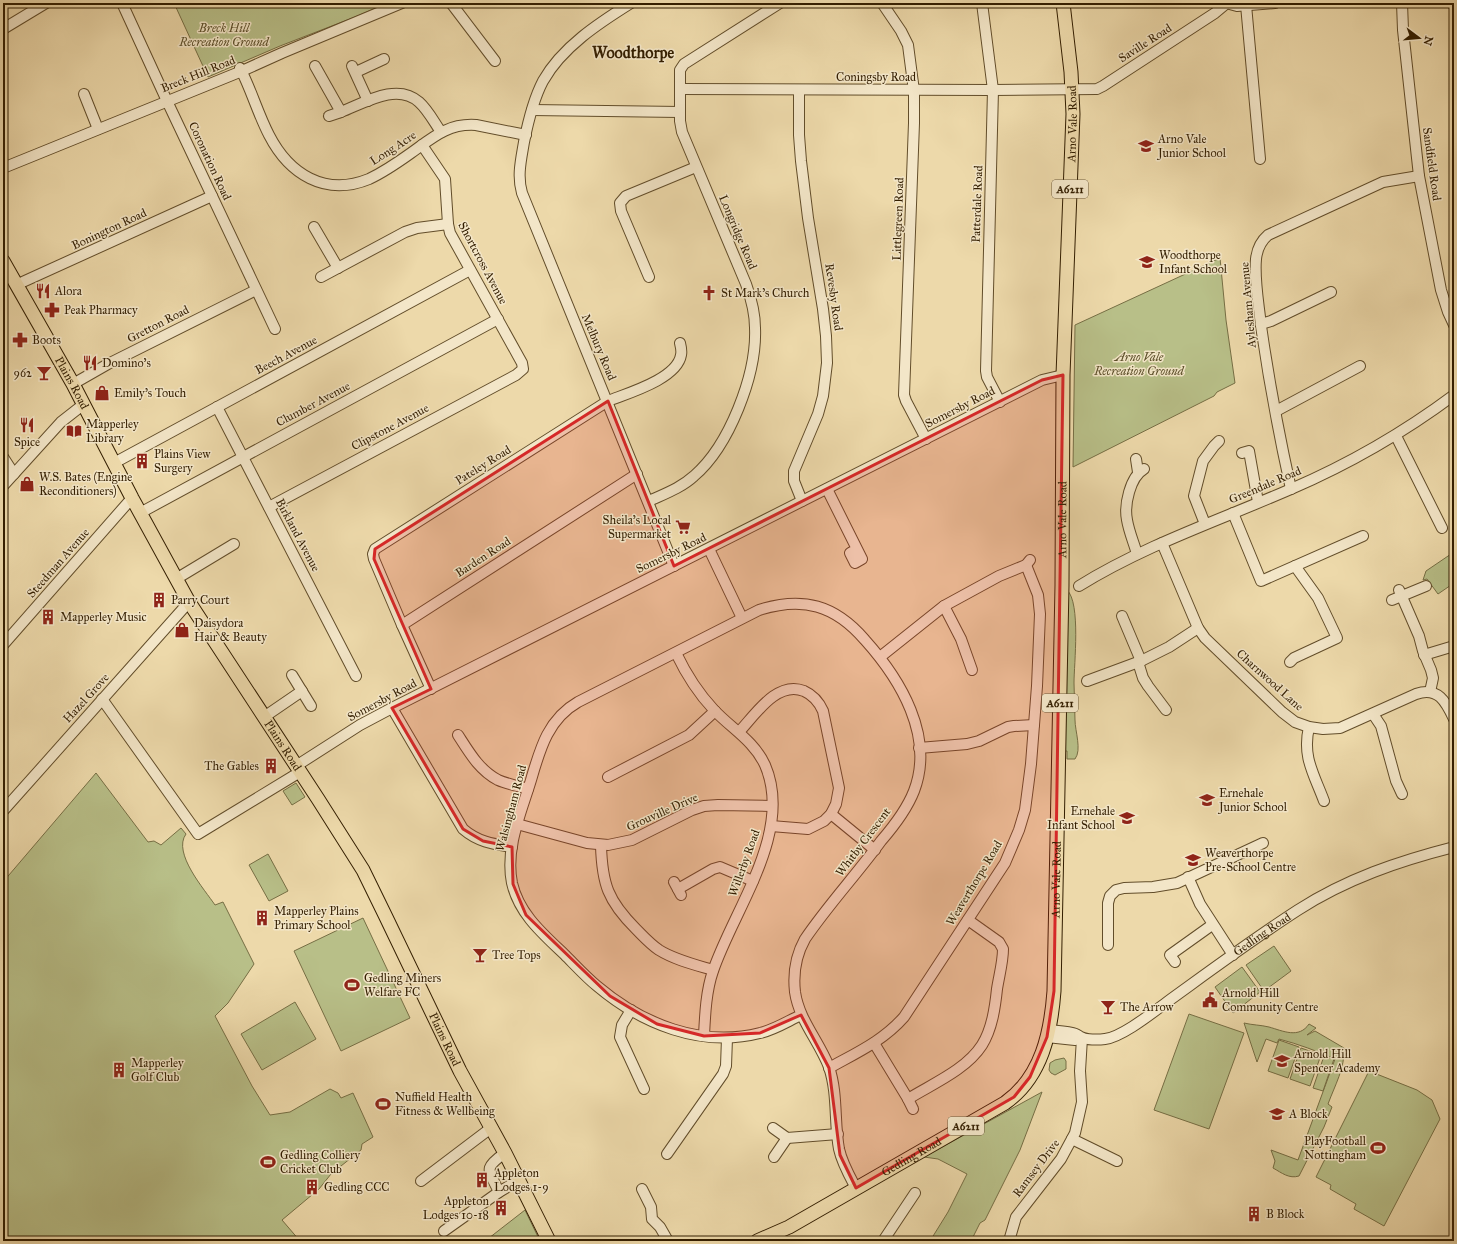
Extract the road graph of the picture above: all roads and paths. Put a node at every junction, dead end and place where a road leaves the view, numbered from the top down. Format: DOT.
graph roads {
  1 [pos="46,3"];
  2 [pos="122,3"];
  3 [pos="402,3"];
  4 [pos="451,3"];
  5 [pos="631,3"];
  6 [pos="780,3"];
  7 [pos="882,3"];
  8 [pos="982,3"];
  9 [pos="1063,3"];
  10 [pos="1227,3"];
  11 [pos="1275,3"];
  12 [pos="1402,3"];
  13 [pos="1450,3"];
  14 [pos="1454,4"];
  15 [pos="1246,6"];
  16 [pos="3,29"];
  17 [pos="384,59"];
  18 [pos="495,61"];
  19 [pos="315,66"];
  20 [pos="241,69"];
  21 [pos="680,89"];
  22 [pos="1072,89"];
  23 [pos="799,90"];
  24 [pos="993,90"];
  25 [pos="914,91"];
  26 [pos="84,94"];
  27 [pos="167,101"];
  28 [pos="368,101"];
  29 [pos="680,107"];
  30 [pos="532,110"];
  31 [pos="98,130"];
  32 [pos="441,132"];
  33 [pos="526,135"];
  34 [pos="422,145"];
  35 [pos="1260,159"];
  36 [pos="696,167"];
  37 [pos="3,168"];
  38 [pos="1419,176"];
  39 [pos="212,196"];
  40 [pos="448,224"];
  41 [pos="314,227"];
  42 [pos="3,261"];
  43 [pos="338,268"];
  44 [pos="470,270"];
  45 [pos="321,277"];
  46 [pos="649,277"];
  47 [pos="16,285"];
  48 [pos="256,290"];
  49 [pos="1332,292"];
  50 [pos="498,319"];
  51 [pos="1261,324"];
  52 [pos="1454,325"];
  53 [pos="275,329"];
  54 [pos="680,343"];
  55 [pos="1360,366"];
  56 [pos="523,369"];
  57 [pos="1063,375"];
  58 [pos="73,384"];
  59 [pos="1454,395"];
  60 [pos="608,401"];
  61 [pos="1000,402"];
  62 [pos="84,404"];
  63 [pos="216,407"];
  64 [pos="1276,411"];
  65 [pos="1396,436"];
  66 [pos="926,439"];
  67 [pos="1217,447"];
  68 [pos="1242,453"];
  69 [pos="3,457"];
  70 [pos="243,457"];
  71 [pos="1136,459"];
  72 [pos="114,463"];
  73 [pos="14,474"];
  74 [pos="637,474"];
  75 [pos="3,486"];
  76 [pos="827,489"];
  77 [pos="1291,489"];
  78 [pos="132,498"];
  79 [pos="648,501"];
  80 [pos="802,501"];
  81 [pos="1258,502"];
  82 [pos="269,507"];
  83 [pos="140,512"];
  84 [pos="1233,513"];
  85 [pos="1205,524"];
  86 [pos="1442,528"];
  87 [pos="1363,536"];
  88 [pos="1162,543"];
  89 [pos="234,544"];
  90 [pos="709,549"];
  91 [pos="857,549"];
  92 [pos="1137,554"];
  93 [pos="674,566"];
  94 [pos="1295,566"];
  95 [pos="176,579"];
  96 [pos="1262,581"];
  97 [pos="1085,585"];
  98 [pos="1426,586"];
  99 [pos="1252,587"];
  100 [pos="189,602"];
  101 [pos="944,606"];
  102 [pos="742,618"];
  103 [pos="1121,622"];
  104 [pos="402,624"];
  105 [pos="1198,628"];
  106 [pos="3,645"];
  107 [pos="1454,646"];
  108 [pos="676,653"];
  109 [pos="1424,655"];
  110 [pos="880,657"];
  111 [pos="1140,661"];
  112 [pos="1289,661"];
  113 [pos="969,668"];
  114 [pos="292,675"];
  115 [pos="356,676"];
  116 [pos="1087,681"];
  117 [pos="431,689"];
  118 [pos="302,691"];
  119 [pos="1430,692"];
  120 [pos="102,699"];
  121 [pos="312,706"];
  122 [pos="392,708"];
  123 [pos="1166,710"];
  124 [pos="715,711"];
  125 [pos="1373,714"];
  126 [pos="264,717"];
  127 [pos="1454,719"];
  128 [pos="1034,725"];
  129 [pos="1308,728"];
  130 [pos="739,732"];
  131 [pos="458,736"];
  132 [pos="919,748"];
  133 [pos="298,769"];
  134 [pos="608,777"];
  135 [pos="528,789"];
  136 [pos="1402,794"];
  137 [pos="1323,801"];
  138 [pos="772,806"];
  139 [pos="3,811"];
  140 [pos="831,814"];
  141 [pos="517,824"];
  142 [pos="771,826"];
  143 [pos="1264,843"];
  144 [pos="601,845"];
  145 [pos="512,847"];
  146 [pos="1454,847"];
  147 [pos="875,850"];
  148 [pos="1188,877"];
  149 [pos="753,881"];
  150 [pos="677,889"];
  151 [pos="968,920"];
  152 [pos="1212,925"];
  153 [pos="1108,945"];
  154 [pos="1232,955"];
  155 [pos="1175,962"];
  156 [pos="713,970"];
  157 [pos="631,1010"];
  158 [pos="801,1015"];
  159 [pos="1048,1034"];
  160 [pos="704,1036"];
  161 [pos="727,1038"];
  162 [pos="1082,1038"];
  163 [pos="874,1043"];
  164 [pos="829,1068"];
  165 [pos="639,1086"];
  166 [pos="908,1099"];
  167 [pos="913,1109"];
  168 [pos="491,1128"];
  169 [pos="772,1128"];
  170 [pos="838,1134"];
  171 [pos="787,1138"];
  172 [pos="1072,1139"];
  173 [pos="505,1153"];
  174 [pos="667,1154"];
  175 [pos="774,1157"];
  176 [pos="1111,1161"];
  177 [pos="519,1180"];
  178 [pos="421,1181"];
  179 [pos="856,1188"];
  180 [pos="642,1189"];
  181 [pos="499,1192"];
  182 [pos="915,1193"];
  183 [pos="444,1230"];
  184 [pos="773,1238"];
  185 [pos="548,1240"];
  186 [pos="668,1241"];
  187 [pos="757,1241"];
  188 [pos="883,1241"];
  189 [pos="1009,1241"];
  1 -- 16 [label="street"];
  2 -- 27 [label="street, Coronation Road"];
  3 -- 20 [label="street, Breck Hill Road"];
  4 -- 18 [label="street"];
  5 -- 30 [label="street, Melbury Road"];
  6 -- 21 [label="street, Longridge Road"];
  7 -- 25 [label="street, Littlegreen Road"];
  8 -- 24 [label="street, Patterdale Road"];
  9 -- 22 [label="main road, Arno Vale Road / A6211"];
  10 -- 15 [label="street"];
  10 -- 22 [label="street, Saville Road"];
  11 -- 15 [label="street"];
  12 -- 38 [label="street, Sandfield Road"];
  13 -- 14 [label="street"];
  15 -- 35 [label="street"];
  17 -- 28 [label="street"];
  19 -- 28 [label="street"];
  20 -- 27 [label="street, Breck Hill Road"];
  20 -- 34 [label="street, Long Acre"];
  21 -- 23 [label="street, Coningsby Road"];
  21 -- 29 [label="street, Longridge Road"];
  22 -- 24 [label="street, Coningsby Road"];
  22 -- 57 [label="main road, Arno Vale Road / A6211"];
  23 -- 25 [label="street, Coningsby Road"];
  23 -- 80 [label="street, Revesby Road"];
  24 -- 25 [label="street, Coningsby Road"];
  24 -- 61 [label="street, Patterdale Road"];
  25 -- 66 [label="street, Littlegreen Road"];
  26 -- 31 [label="street"];
  27 -- 31 [label="street, Breck Hill Road"];
  27 -- 39 [label="street, Coronation Road"];
  28 -- 32 [label="street"];
  29 -- 30 [label="street"];
  29 -- 36 [label="street, Longridge Road"];
  30 -- 33 [label="street, Melbury Road"];
  31 -- 37 [label="street, Breck Hill Road"];
  32 -- 33 [label="street, Long Acre"];
  32 -- 34 [label="street, Long Acre"];
  33 -- 60 [label="street, Melbury Road"];
  34 -- 40 [label="street, Shortcross Avenue"];
  36 -- 46 [label="street"];
  36 -- 79 [label="street, Longridge Road"];
  38 -- 51 [label="street, Aylesham Avenue"];
  38 -- 52 [label="street, Sandfield Road"];
  39 -- 47 [label="street, Bonington Road"];
  39 -- 48 [label="street, Coronation Road"];
  40 -- 43 [label="street"];
  40 -- 44 [label="street, Shortcross Avenue"];
  41 -- 43 [label="street"];
  42 -- 47 [label="main road, Plains Road"];
  43 -- 45 [label="street"];
  44 -- 50 [label="street, Shortcross Avenue"];
  44 -- 63 [label="street, Beech Avenue"];
  47 -- 58 [label="main road, Plains Road"];
  48 -- 53 [label="street, Coronation Road"];
  48 -- 58 [label="street, Gretton Road"];
  49 -- 51 [label="street"];
  50 -- 56 [label="street, Shortcross Avenue"];
  50 -- 70 [label="street, Clumber Avenue"];
  51 -- 64 [label="street, Aylesham Avenue"];
  54 -- 60 [label="street, Pateley Road"];
  55 -- 64 [label="street"];
  56 -- 82 [label="street, Clipstone Avenue"];
  57 -- 61 [label="street, Somersby Road"];
  57 -- 159 [label="main road, Arno Vale Road / A6211"];
  58 -- 62 [label="main road, Plains Road"];
  59 -- 65 [label="street, Greendale Road"];
  60 -- 74 [label="street, Melbury Road"];
  60 -- 104 [label="street, Pateley Road"];
  61 -- 66 [label="street, Somersby Road"];
  62 -- 72 [label="main road, Plains Road"];
  62 -- 73 [label="street"];
  63 -- 70 [label="street, Birkland Avenue"];
  63 -- 72 [label="street, Beech Avenue"];
  64 -- 77 [label="street, Aylesham Avenue"];
  65 -- 77 [label="street, Greendale Road"];
  65 -- 86 [label="street"];
  66 -- 76 [label="street, Somersby Road"];
  67 -- 85 [label="street"];
  68 -- 81 [label="street"];
  69 -- 73 [label="street"];
  70 -- 82 [label="street, Birkland Avenue"];
  70 -- 83 [label="street, Clumber Avenue"];
  71 -- 92 [label="street"];
  72 -- 78 [label="main road, Plains Road"];
  73 -- 75 [label="street"];
  74 -- 79 [label="street, Melbury Road"];
  74 -- 104 [label="street, Barden Road"];
  76 -- 80 [label="street, Somersby Road"];
  76 -- 91 [label="street"];
  77 -- 81 [label="street, Greendale Road"];
  78 -- 83 [label="main road, Plains Road"];
  78 -- 106 [label="street, Steedman Avenue"];
  79 -- 93 [label="street, Melbury Road"];
  80 -- 90 [label="street, Somersby Road"];
  81 -- 84 [label="street, Greendale Road"];
  82 -- 115 [label="street, Birkland Avenue"];
  83 -- 95 [label="main road, Plains Road"];
  84 -- 85 [label="street, Greendale Road"];
  84 -- 96 [label="street"];
  85 -- 88 [label="street, Greendale Road"];
  87 -- 94 [label="street"];
  88 -- 92 [label="street, Greendale Road"];
  88 -- 105 [label="street, Charnwood Lane"];
  89 -- 95 [label="street"];
  90 -- 93 [label="street, Somersby Road"];
  90 -- 102 [label="street"];
  92 -- 97 [label="street, Greendale Road"];
  93 -- 117 [label="street, Somersby Road"];
  94 -- 96 [label="street"];
  94 -- 112 [label="street"];
  95 -- 100 [label="main road, Plains Road"];
  96 -- 99 [label="street"];
  98 -- 109 [label="street"];
  100 -- 120 [label="street, Hazel Grove"];
  100 -- 126 [label="main road, Plains Road"];
  101 -- 110 [label="street, Weaverthorpe Road"];
  101 -- 113 [label="street"];
  101 -- 128 [label="street, Weaverthorpe Road"];
  102 -- 108 [label="street, Walsingham Road"];
  102 -- 110 [label="street, Whitby Crescent"];
  103 -- 111 [label="street"];
  104 -- 117 [label="street"];
  105 -- 111 [label="street"];
  105 -- 129 [label="street, Charnwood Lane"];
  107 -- 109 [label="street"];
  108 -- 124 [label="street, Willerby Road"];
  108 -- 135 [label="street, Walsingham Road"];
  109 -- 119 [label="street"];
  110 -- 132 [label="street, Whitby Crescent"];
  111 -- 116 [label="street"];
  111 -- 123 [label="street"];
  114 -- 118 [label="street"];
  117 -- 122 [label="street, Somersby Road"];
  118 -- 121 [label="street"];
  118 -- 126 [label="street"];
  119 -- 125 [label="street, Charnwood Lane"];
  119 -- 127 [label="street"];
  120 -- 133 [label="street, Somersby Road"];
  120 -- 139 [label="street, Hazel Grove"];
  122 -- 133 [label="street, Somersby Road"];
  122 -- 145 [label="street"];
  124 -- 130 [label="street, Willerby Road"];
  124 -- 134 [label="street"];
  125 -- 129 [label="street, Charnwood Lane"];
  125 -- 136 [label="street"];
  126 -- 133 [label="main road, Plains Road"];
  128 -- 132 [label="street"];
  128 -- 151 [label="street, Weaverthorpe Road"];
  129 -- 137 [label="street"];
  130 -- 138 [label="street, Willerby Road"];
  130 -- 140 [label="street"];
  131 -- 135 [label="street"];
  132 -- 147 [label="street, Whitby Crescent"];
  133 -- 168 [label="main road, Plains Road"];
  135 -- 141 [label="street, Walsingham Road"];
  138 -- 142 [label="street, Willerby Road"];
  138 -- 144 [label="street, Grouville Drive"];
  140 -- 142 [label="street"];
  140 -- 147 [label="street"];
  141 -- 144 [label="street, Grouville Drive"];
  141 -- 145 [label="street, Walsingham Road"];
  142 -- 149 [label="street, Willerby Road"];
  143 -- 148 [label="street"];
  144 -- 156 [label="street"];
  145 -- 157 [label="street, Walsingham Road"];
  146 -- 154 [label="street, Gedling Road"];
  147 -- 158 [label="street, Whitby Crescent"];
  148 -- 152 [label="street"];
  148 -- 153 [label="street"];
  149 -- 150 [label="street"];
  149 -- 156 [label="street, Willerby Road"];
  151 -- 163 [label="street, Weaverthorpe Road"];
  151 -- 166 [label="street"];
  152 -- 154 [label="street"];
  152 -- 155 [label="street"];
  154 -- 162 [label="street, Gedling Road"];
  156 -- 160 [label="street, Willerby Road"];
  157 -- 160 [label="street, Walsingham Road"];
  157 -- 165 [label="street"];
  158 -- 161 [label="street, Walsingham Road"];
  158 -- 164 [label="street, Whitby Crescent"];
  159 -- 162 [label="street, Gedling Road"];
  159 -- 179 [label="main road, Gedling Road / A6211"];
  160 -- 161 [label="street, Walsingham Road"];
  161 -- 174 [label="street"];
  162 -- 172 [label="street, Ramsey Drive"];
  163 -- 164 [label="street, Weaverthorpe Road"];
  163 -- 166 [label="street"];
  164 -- 170 [label="street, Whitby Crescent"];
  166 -- 167 [label="street"];
  168 -- 173 [label="main road, Plains Road"];
  168 -- 178 [label="street"];
  169 -- 171 [label="street"];
  170 -- 171 [label="street"];
  170 -- 179 [label="street, Whitby Crescent"];
  171 -- 175 [label="street"];
  172 -- 176 [label="street"];
  172 -- 189 [label="street, Ramsey Drive"];
  173 -- 177 [label="main road, Plains Road"];
  173 -- 181 [label="street"];
  177 -- 181 [label="street"];
  177 -- 185 [label="main road, Plains Road"];
  179 -- 184 [label="main road, Gedling Road / A6211"];
  180 -- 186 [label="street"];
  181 -- 183 [label="street"];
  182 -- 188 [label="street"];
  184 -- 187 [label="main road, Gedling Road / A6211"];
}
